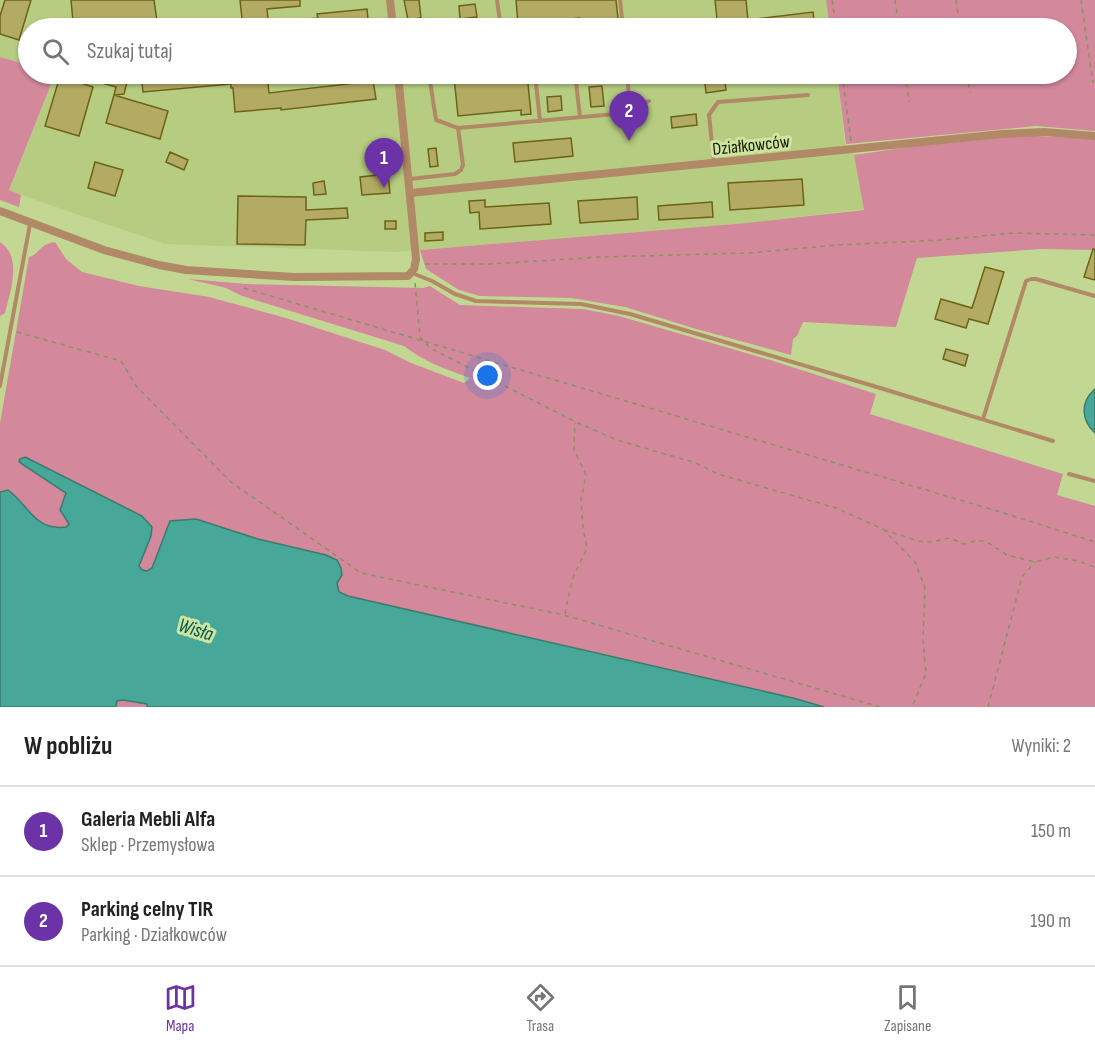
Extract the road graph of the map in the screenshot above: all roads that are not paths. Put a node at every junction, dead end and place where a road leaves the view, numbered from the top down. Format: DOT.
graph roads {
  1 [pos="390,0"];
  2 [pos="497,0"];
  3 [pos="620,0"];
  4 [pos="392,18"];
  5 [pos="500,18"];
  6 [pos="622,18"];
  7 [pos="399,84"];
  8 [pos="431,84"];
  9 [pos="536,84"];
  10 [pos="576,84"];
  11 [pos="628,84"];
  12 [pos="808,95"];
  13 [pos="649,101"];
  14 [pos="630,108"];
  15 [pos="580,117"];
  16 [pos="540,121"];
  17 [pos="458,128"];
  18 [pos="1095,136"];
  19 [pos="715,164"];
  20 [pos="409,180"];
  21 [pos="410,193"];
  22 [pos="0,211"];
  23 [pos="30,223"];
  24 [pos="412,273"];
  25 [pos="1095,296"];
  26 [pos="0,386"];
  27 [pos="983,419"];
  28 [pos="1053,441"];
  29 [pos="1069,474"];
  30 [pos="1095,481"];
  1 -- 4 [label="street"];
  2 -- 5 [label="lane"];
  3 -- 6 [label="lane"];
  7 -- 20 [label="street"];
  8 -- 17 [label="lane"];
  9 -- 16 [label="lane"];
  10 -- 15 [label="lane"];
  11 -- 14 [label="lane"];
  12 -- 19 [label="lane"];
  13 -- 14 [label="lane"];
  14 -- 15 [label="lane"];
  15 -- 16 [label="lane"];
  16 -- 17 [label="lane"];
  17 -- 20 [label="lane"];
  18 -- 19 [label="street, Działkowców"];
  19 -- 21 [label="street, Działkowców"];
  20 -- 21 [label="street"];
  21 -- 24 [label="street"];
  22 -- 23 [label="street"];
  23 -- 24 [label="street"];
  23 -- 26 [label="lane"];
  24 -- 27 [label="lane"];
  25 -- 27 [label="lane"];
  27 -- 28 [label="lane"];
  29 -- 30 [label="lane"];
}
